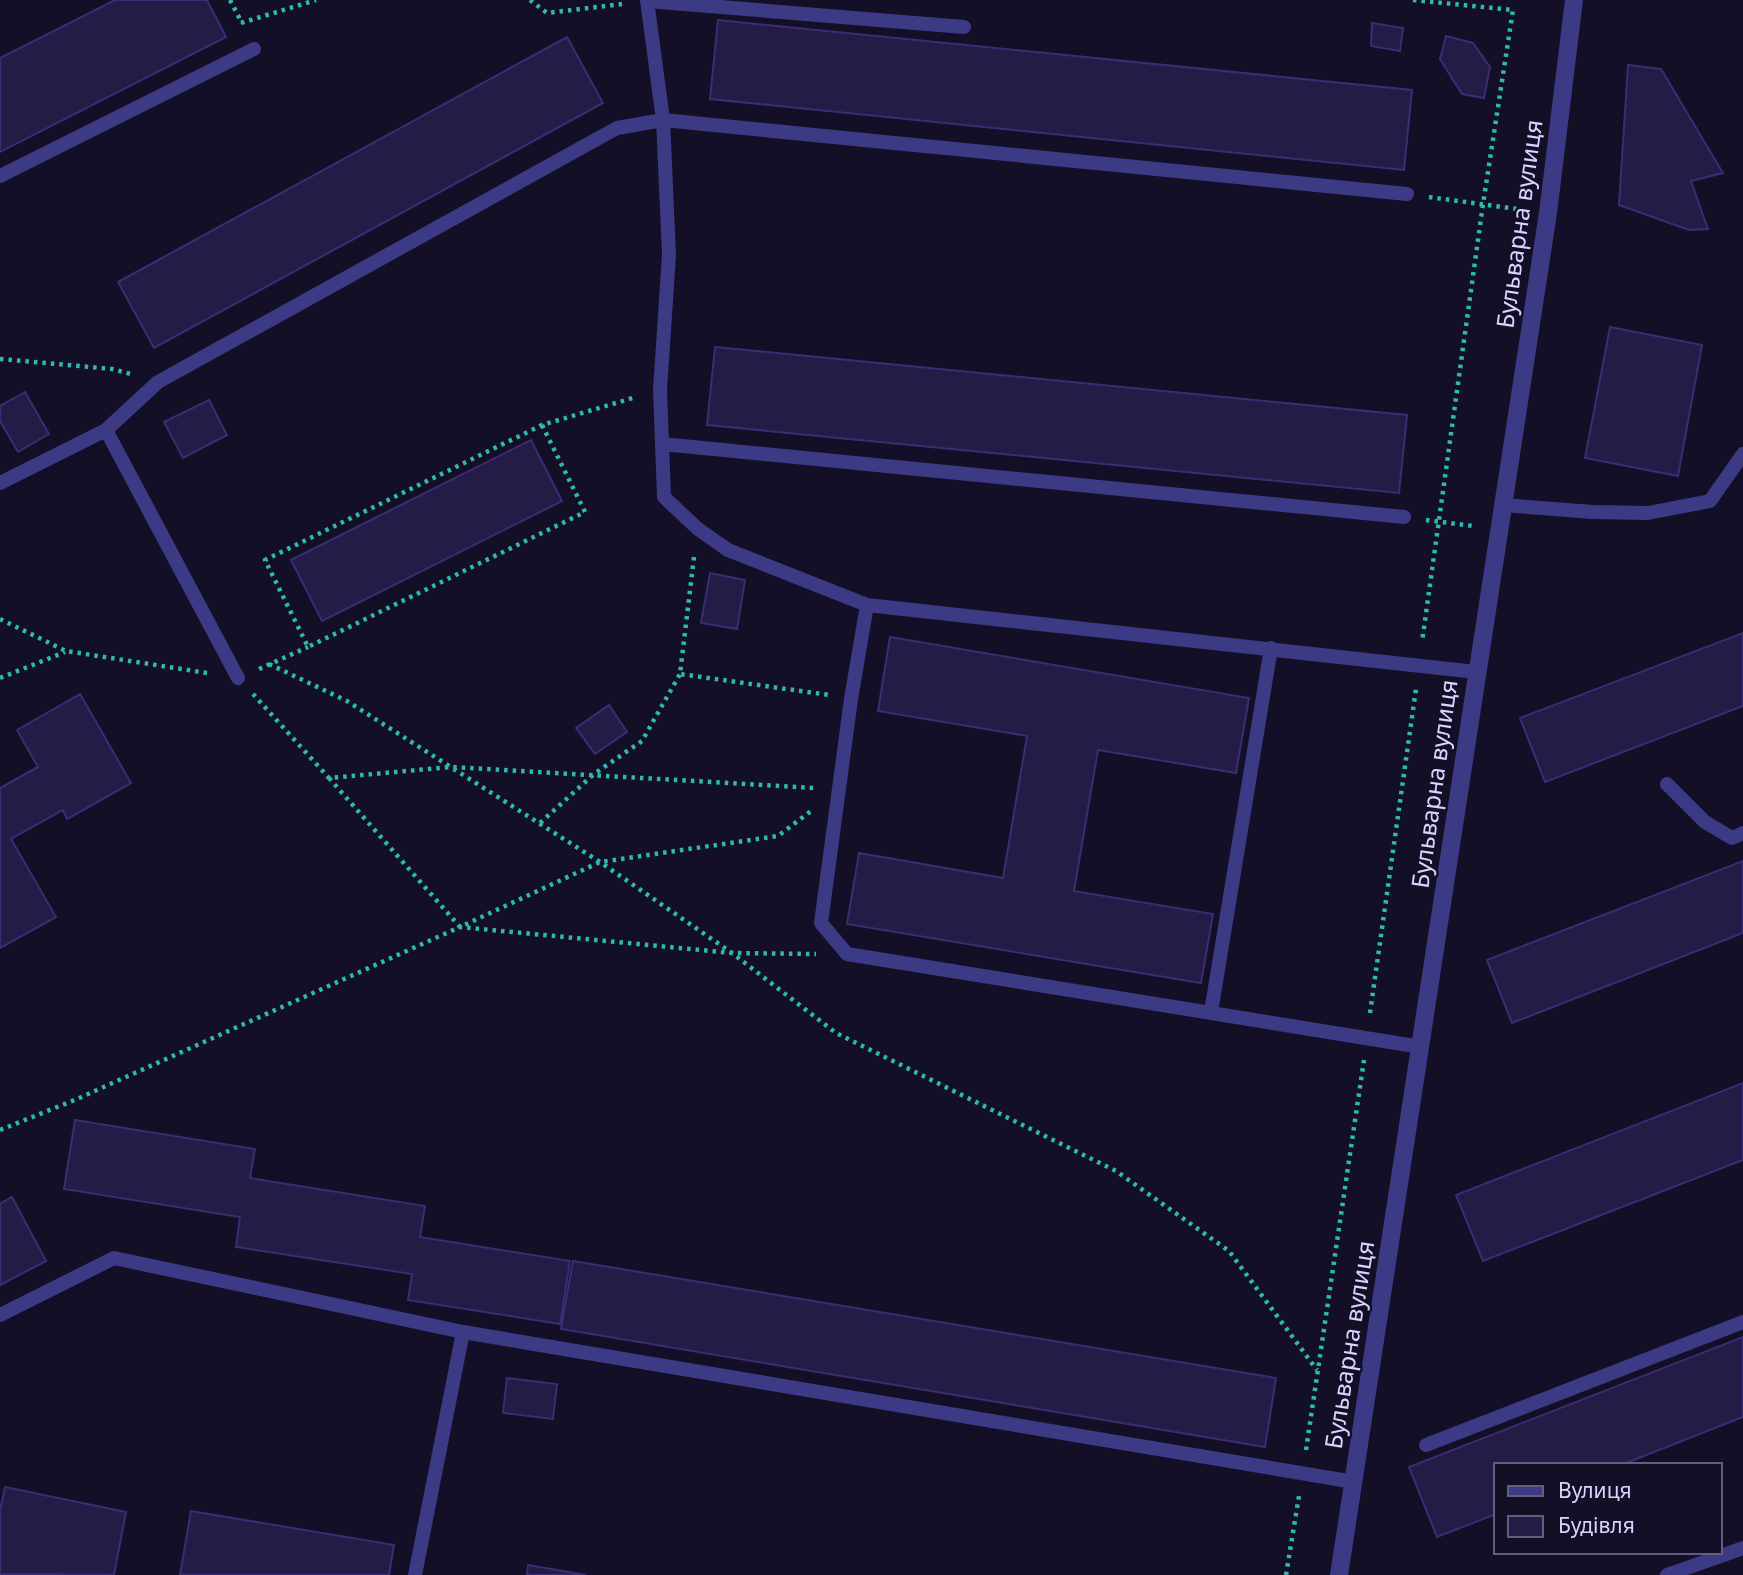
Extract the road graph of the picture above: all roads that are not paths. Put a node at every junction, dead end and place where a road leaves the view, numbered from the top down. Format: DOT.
graph roads {
  1 [pos="1574,0"];
  2 [pos="647,1"];
  3 [pos="964,27"];
  4 [pos="254,49"];
  5 [pos="663,120"];
  6 [pos="0,176"];
  7 [pos="1407,194"];
  8 [pos="106,430"];
  9 [pos="662,444"];
  10 [pos="1743,454"];
  11 [pos="0,483"];
  12 [pos="1502,505"];
  13 [pos="1404,517"];
  14 [pos="867,605"];
  15 [pos="1271,648"];
  16 [pos="1476,672"];
  17 [pos="238,678"];
  18 [pos="1667,785"];
  19 [pos="1743,833"];
  20 [pos="1211,1012"];
  21 [pos="1421,1047"];
  22 [pos="0,1315"];
  23 [pos="1743,1322"];
  24 [pos="463,1332"];
  25 [pos="1426,1445"];
  26 [pos="1354,1482"];
  27 [pos="1743,1548"];
  28 [pos="415,1575"];
  29 [pos="1339,1575"];
  30 [pos="1667,1575"];
  1 -- 12 [label="street, Бульварна вулиця"];
  2 -- 3 [label="lane"];
  2 -- 5 [label="lane"];
  4 -- 6 [label="lane"];
  5 -- 7 [label="lane"];
  5 -- 8 [label="lane"];
  5 -- 9 [label="lane"];
  8 -- 11 [label="lane"];
  8 -- 17 [label="lane"];
  9 -- 13 [label="lane"];
  9 -- 14 [label="lane"];
  10 -- 12 [label="lane"];
  12 -- 16 [label="street, Бульварна вулиця"];
  14 -- 15 [label="lane"];
  14 -- 20 [label="lane"];
  15 -- 16 [label="lane"];
  15 -- 20 [label="lane"];
  16 -- 21 [label="street, Бульварна вулиця"];
  18 -- 19 [label="lane"];
  20 -- 21 [label="lane"];
  21 -- 26 [label="street, Бульварна вулиця"];
  22 -- 24 [label="lane"];
  23 -- 25 [label="lane"];
  24 -- 26 [label="lane"];
  24 -- 28 [label="lane"];
  26 -- 29 [label="street, Бульварна вулиця"];
  27 -- 30 [label="lane"];
}
